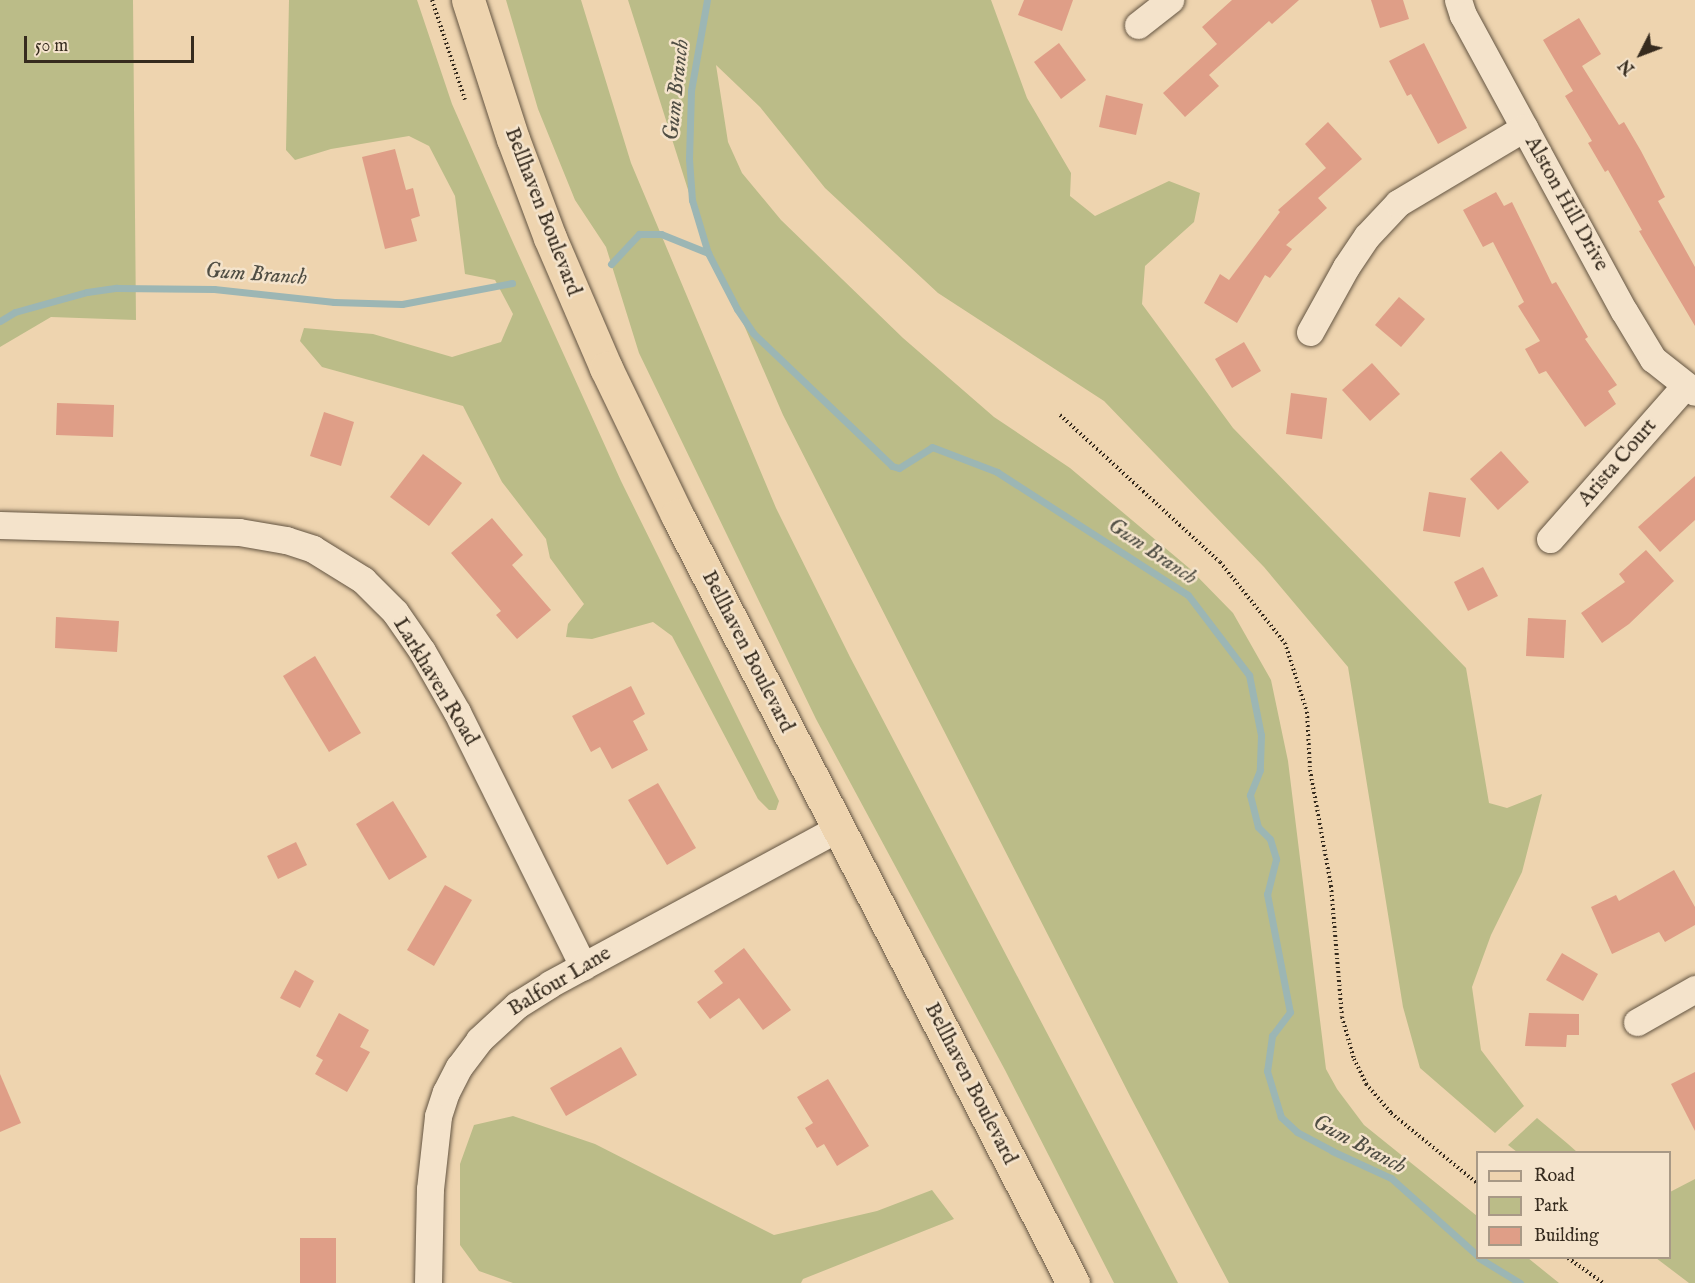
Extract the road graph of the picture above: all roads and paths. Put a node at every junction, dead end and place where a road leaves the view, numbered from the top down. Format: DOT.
graph roads {
  1 [pos="432,0"];
  2 [pos="468,0"];
  3 [pos="1170,0"];
  4 [pos="1458,0"];
  5 [pos="1138,25"];
  6 [pos="465,100"];
  7 [pos="1524,128"];
  8 [pos="1310,332"];
  9 [pos="1690,389"];
  10 [pos="1060,415"];
  11 [pos="0,525"];
  12 [pos="1550,539"];
  13 [pos="838,828"];
  14 [pos="583,966"];
  15 [pos="1695,988"];
  16 [pos="1637,1022"];
  17 [pos="1476,1182"];
  18 [pos="1571,1259"];
  19 [pos="428,1283"];
  20 [pos="1073,1283"];
  21 [pos="1603,1283"];
  1 -- 6 [label="path"];
  2 -- 13 [label="main road, Bellhaven Boulevard"];
  3 -- 5 [label="street"];
  4 -- 7 [label="street, Alston Hill Drive"];
  7 -- 8 [label="street"];
  7 -- 9 [label="street, Alston Hill Drive"];
  9 -- 12 [label="street, Arista Court"];
  10 -- 17 [label="path"];
  11 -- 14 [label="street, Larkhaven Road"];
  13 -- 14 [label="street, Balfour Lane"];
  13 -- 20 [label="main road, Bellhaven Boulevard"];
  14 -- 19 [label="street, Balfour Lane"];
  15 -- 16 [label="street"];
  18 -- 21 [label="path"];
}
